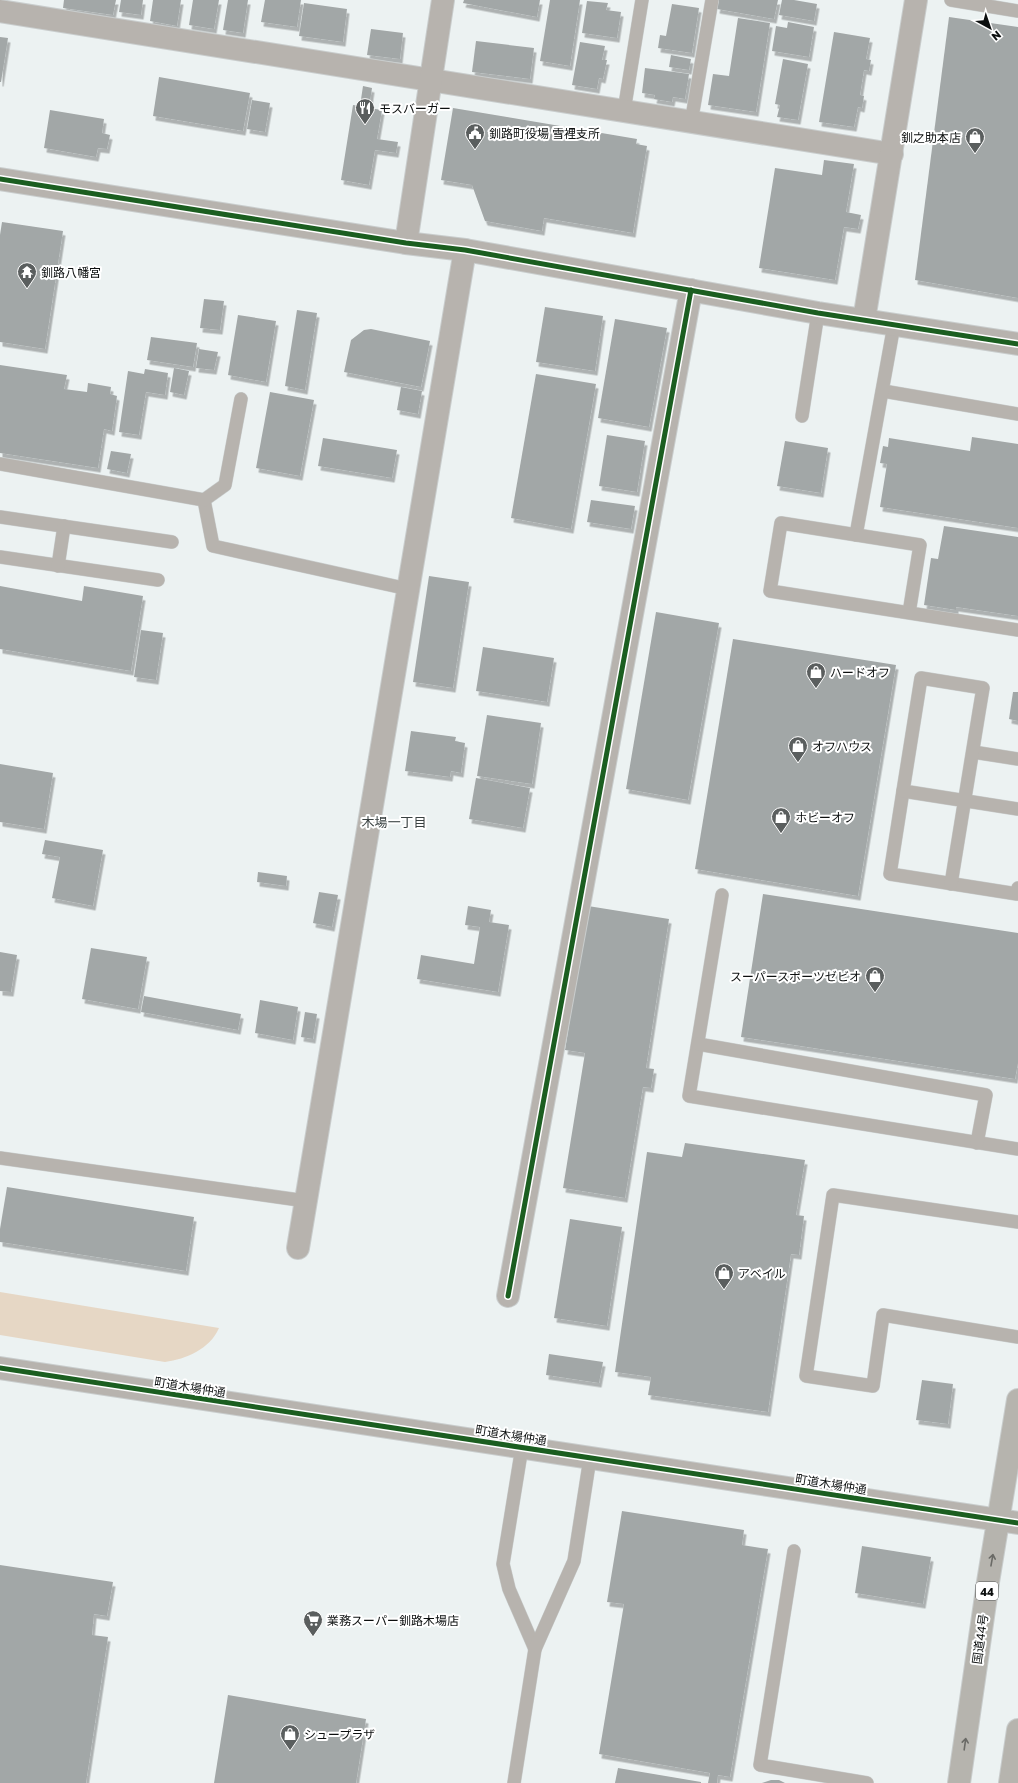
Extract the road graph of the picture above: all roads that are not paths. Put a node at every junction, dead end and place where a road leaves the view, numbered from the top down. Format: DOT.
graph roads {
  1 [pos="443,0"];
  2 [pos="642,0"];
  3 [pos="712,0"];
  4 [pos="916,0"];
  5 [pos="951,0"];
  6 [pos="25,8"];
  7 [pos="0,11"];
  8 [pos="1018,11"];
  9 [pos="430,81"];
  10 [pos="624,111"];
  11 [pos="691,123"];
  12 [pos="892,154"];
  13 [pos="0,179"];
  14 [pos="406,243"];
  15 [pos="465,250"];
  16 [pos="692,290"];
  17 [pos="818,313"];
  18 [pos="864,320"];
  19 [pos="894,325"];
  20 [pos="1018,344"];
  21 [pos="883,391"];
  22 [pos="241,399"];
  23 [pos="1018,414"];
  24 [pos="802,416"];
  25 [pos="0,464"];
  26 [pos="204,500"];
  27 [pos="0,517"];
  28 [pos="64,526"];
  29 [pos="856,535"];
  30 [pos="172,542"];
  31 [pos="0,557"];
  32 [pos="58,566"];
  33 [pos="158,580"];
  34 [pos="408,589"];
  35 [pos="909,613"];
  36 [pos="1018,630"];
  37 [pos="973,752"];
  38 [pos="1018,759"];
  39 [pos="903,791"];
  40 [pos="965,801"];
  41 [pos="1018,809"];
  42 [pos="951,884"];
  43 [pos="1018,888"];
  44 [pos="722,895"];
  45 [pos="698,1044"];
  46 [pos="977,1143"];
  47 [pos="1018,1149"];
  48 [pos="0,1158"];
  49 [pos="306,1201"];
  50 [pos="1018,1222"];
  51 [pos="298,1248"];
  52 [pos="508,1296"];
  53 [pos="1018,1337"];
  54 [pos="0,1368"];
  55 [pos="1018,1400"];
  56 [pos="522,1447"];
  57 [pos="590,1458"];
  58 [pos="1008,1522"];
  59 [pos="794,1551"];
  60 [pos="535,1649"];
  61 [pos="1018,1733"];
  62 [pos="820,1779"];
  63 [pos="514,1783"];
  64 [pos="867,1783"];
  65 [pos="959,1783"];
  66 [pos="1010,1783"];
  1 -- 9 [label="street"];
  2 -- 10 [label="lane"];
  3 -- 11 [label="lane"];
  4 -- 12 [label="street"];
  5 -- 8 [label="lane"];
  6 -- 7 [label="street"];
  6 -- 9 [label="street"];
  9 -- 10 [label="street"];
  9 -- 14 [label="street"];
  10 -- 11 [label="street"];
  11 -- 12 [label="street"];
  12 -- 18 [label="street"];
  13 -- 14 [label="street"];
  14 -- 15 [label="street"];
  15 -- 16 [label="street"];
  15 -- 34 [label="street"];
  16 -- 17 [label="street"];
  16 -- 52 [label="street"];
  17 -- 18 [label="street"];
  17 -- 24 [label="lane"];
  18 -- 19 [label="street"];
  19 -- 20 [label="street"];
  19 -- 21 [label="lane"];
  21 -- 23 [label="lane"];
  21 -- 29 [label="lane"];
  22 -- 26 [label="lane"];
  25 -- 26 [label="lane"];
  26 -- 34 [label="lane"];
  27 -- 28 [label="lane"];
  28 -- 30 [label="lane"];
  28 -- 32 [label="lane"];
  29 -- 35 [label="lane"];
  29 -- 35 [label="lane"];
  31 -- 32 [label="lane"];
  32 -- 33 [label="lane"];
  34 -- 49 [label="street"];
  35 -- 36 [label="lane"];
  37 -- 38 [label="lane"];
  37 -- 39 [label="lane"];
  37 -- 40 [label="lane"];
  39 -- 40 [label="lane"];
  39 -- 42 [label="lane"];
  40 -- 41 [label="lane"];
  40 -- 42 [label="lane"];
  42 -- 43 [label="lane"];
  44 -- 45 [label="lane"];
  45 -- 46 [label="lane"];
  45 -- 46 [label="lane"];
  46 -- 47 [label="lane"];
  48 -- 49 [label="lane"];
  49 -- 51 [label="street"];
  50 -- 53 [label="lane"];
  54 -- 56 [label="street, 町道木場仲通"];
  55 -- 58 [label="highway, 国道44号 / 44"];
  56 -- 57 [label="street, 町道木場仲通"];
  56 -- 60 [label="lane"];
  57 -- 58 [label="street, 町道木場仲通"];
  57 -- 60 [label="lane"];
  65 -- 58 [label="highway, 国道44号 / 44, one-way"];
  59 -- 62 [label="lane"];
  60 -- 63 [label="lane"];
  61 -- 66 [label="highway"];
  62 -- 64 [label="lane"];
}
